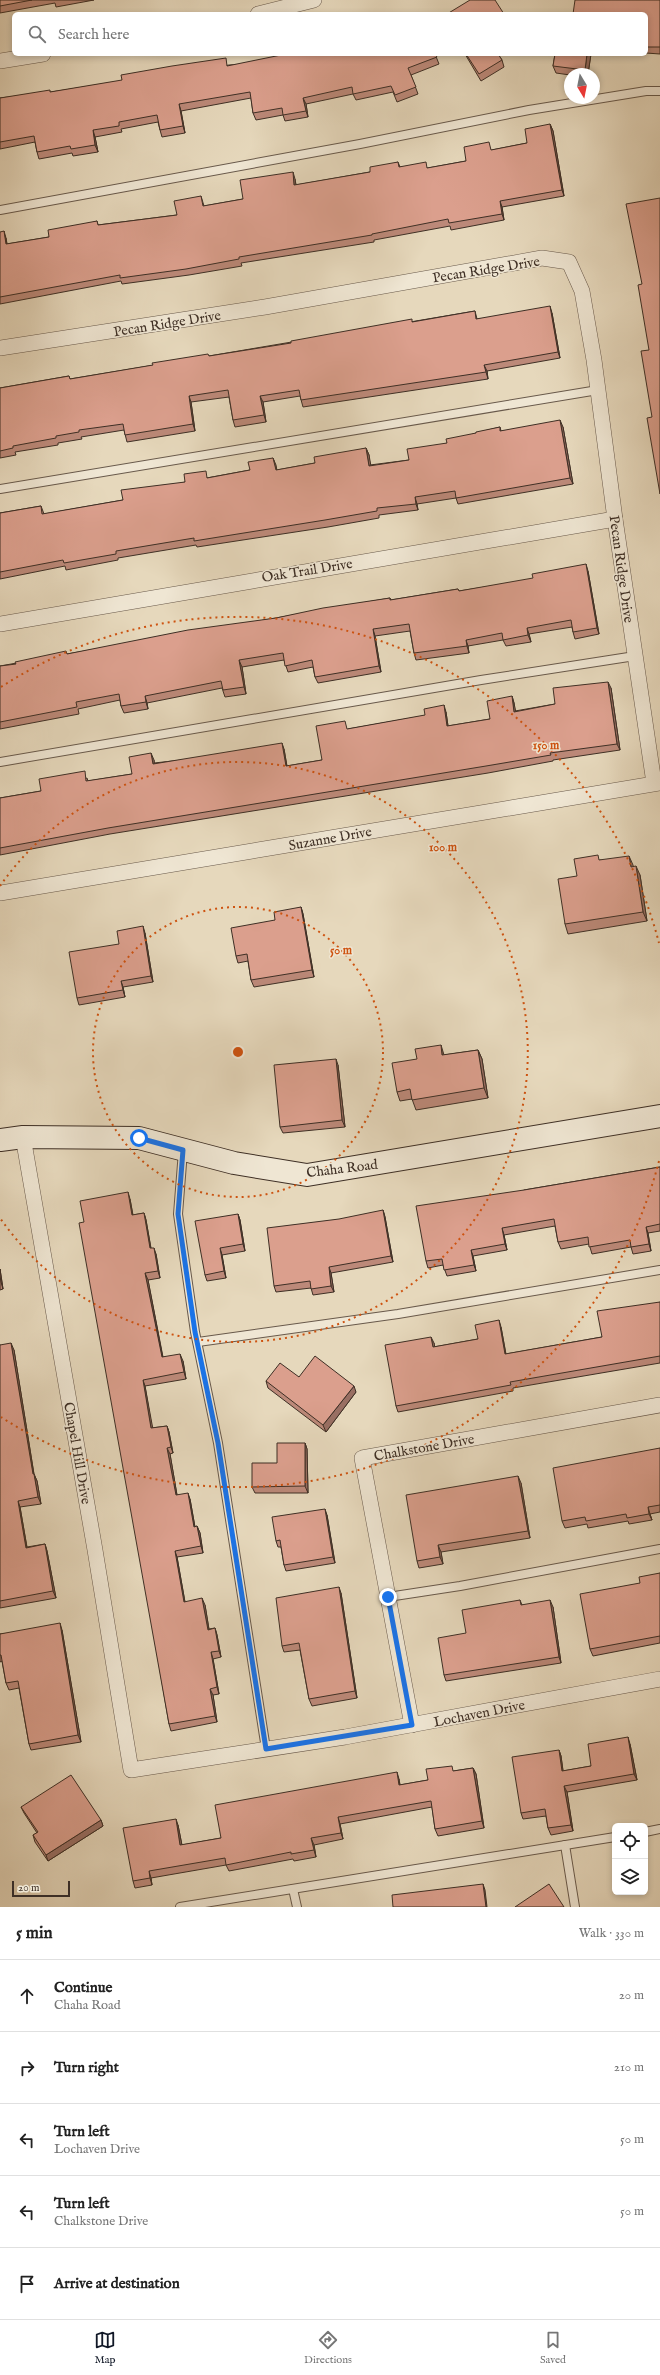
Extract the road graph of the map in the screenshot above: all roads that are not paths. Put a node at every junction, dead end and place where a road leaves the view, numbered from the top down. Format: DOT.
graph roads {
  1 [pos="314,0"];
  2 [pos="266,12"];
  3 [pos="32,56"];
  4 [pos="0,62"];
  5 [pos="660,91"];
  6 [pos="0,210"];
  7 [pos="0,348"];
  8 [pos="598,390"];
  9 [pos="0,489"];
  10 [pos="615,519"];
  11 [pos="0,624"];
  12 [pos="635,656"];
  13 [pos="0,762"];
  14 [pos="657,783"];
  15 [pos="0,893"];
  16 [pos="660,1116"];
  17 [pos="23,1136"];
  18 [pos="0,1140"];
  19 [pos="183,1150"];
  20 [pos="660,1270"];
  21 [pos="198,1342"];
  22 [pos="660,1405"];
  23 [pos="660,1549"];
  24 [pos="388,1597"];
  25 [pos="660,1679"];
  26 [pos="412,1725"];
  27 [pos="266,1749"];
  28 [pos="131,1770"];
  29 [pos="660,1829"];
  30 [pos="648,1831"];
  31 [pos="612,1837"];
  32 [pos="565,1845"];
  33 [pos="293,1889"];
  34 [pos="180,1907"];
  35 [pos="297,1907"];
  36 [pos="575,1907"];
  1 -- 2 [label="street"];
  3 -- 4 [label="street"];
  5 -- 6 [label="lane"];
  7 -- 8 [label="street, Pecan Ridge Drive"];
  8 -- 9 [label="lane"];
  8 -- 10 [label="street, Pecan Ridge Drive"];
  10 -- 11 [label="street, Oak Trail Drive"];
  10 -- 12 [label="street, Pecan Ridge Drive"];
  12 -- 13 [label="lane"];
  12 -- 14 [label="street, Pecan Ridge Drive"];
  14 -- 15 [label="street, Suzanne Drive"];
  16 -- 19 [label="street, Chaha Road"];
  17 -- 18 [label="street, Chaha Road"];
  17 -- 19 [label="street, Chaha Road"];
  17 -- 28 [label="street, Chapel Hill Drive"];
  19 -- 21 [label="lane"];
  20 -- 21 [label="lane"];
  21 -- 27 [label="lane"];
  22 -- 24 [label="street, Chalkstone Drive"];
  23 -- 24 [label="lane"];
  24 -- 26 [label="street, Chalkstone Drive"];
  25 -- 26 [label="street, Lochaven Drive"];
  26 -- 27 [label="street, Lochaven Drive"];
  27 -- 28 [label="street, Lochaven Drive"];
  29 -- 30 [label="lane"];
  31 -- 32 [label="lane"];
  32 -- 33 [label="lane"];
  32 -- 36 [label="lane"];
  33 -- 34 [label="lane"];
  33 -- 35 [label="lane"];
}
